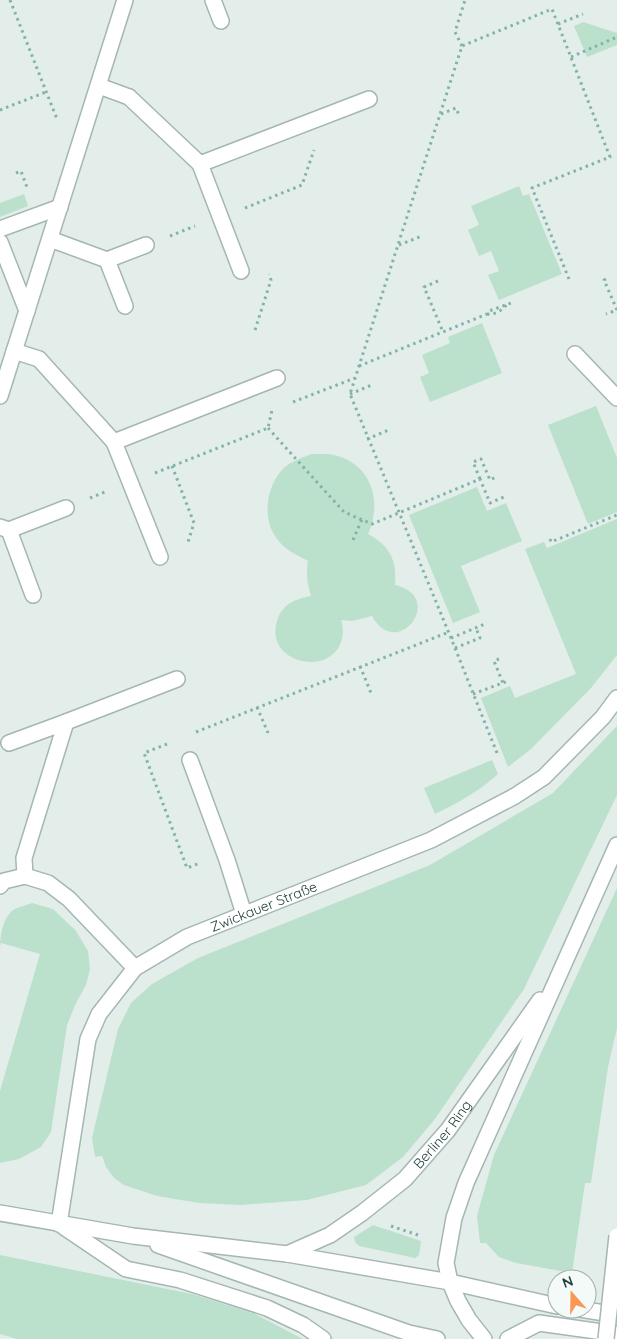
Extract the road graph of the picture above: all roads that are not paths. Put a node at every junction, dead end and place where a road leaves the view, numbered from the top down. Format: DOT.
graph roads {
  1 [pos="125,0"];
  2 [pos="213,0"];
  3 [pos="221,20"];
  4 [pos="99,86"];
  5 [pos="370,99"];
  6 [pos="200,164"];
  7 [pos="60,207"];
  8 [pos="0,229"];
  9 [pos="50,240"];
  10 [pos="0,242"];
  11 [pos="146,245"];
  12 [pos="108,260"];
  13 [pos="241,270"];
  14 [pos="125,306"];
  15 [pos="27,311"];
  16 [pos="14,351"];
  17 [pos="575,354"];
  18 [pos="276,378"];
  19 [pos="0,396"];
  20 [pos="617,398"];
  21 [pos="114,442"];
  22 [pos="66,508"];
  23 [pos="4,529"];
  24 [pos="160,557"];
  25 [pos="33,595"];
  26 [pos="177,679"];
  27 [pos="617,698"];
  28 [pos="66,722"];
  29 [pos="9,743"];
  30 [pos="190,760"];
  31 [pos="617,845"];
  32 [pos="25,876"];
  33 [pos="0,886"];
  34 [pos="244,914"];
  35 [pos="135,968"];
  36 [pos="559,972"];
  37 [pos="0,1213"];
  38 [pos="59,1224"];
  39 [pos="133,1236"];
  40 [pos="617,1236"];
  41 [pos="287,1254"];
  42 [pos="450,1282"];
  43 [pos="547,1304"];
  44 [pos="597,1312"];
  45 [pos="617,1315"];
  46 [pos="617,1334"];
  47 [pos="323,1339"];
  48 [pos="437,1339"];
  49 [pos="484,1339"];
  50 [pos="508,1339"];
  51 [pos="606,1339"];
  1 -- 4 [label="street"];
  2 -- 3 [label="street"];
  4 -- 6 [label="street"];
  4 -- 7 [label="street"];
  5 -- 6 [label="street"];
  6 -- 13 [label="street"];
  7 -- 8 [label="street"];
  7 -- 9 [label="street"];
  9 -- 12 [label="street"];
  9 -- 15 [label="street"];
  10 -- 15 [label="street"];
  11 -- 12 [label="street"];
  12 -- 14 [label="street"];
  15 -- 16 [label="street"];
  16 -- 19 [label="street"];
  16 -- 21 [label="street"];
  17 -- 20 [label="street"];
  18 -- 21 [label="street"];
  21 -- 24 [label="street"];
  22 -- 23 [label="street"];
  23 -- 25 [label="street"];
  26 -- 28 [label="street"];
  27 -- 34 [label="street, Zwickauer Straße"];
  28 -- 29 [label="street"];
  28 -- 32 [label="street"];
  30 -- 34 [label="street"];
  31 -- 36 [label="street, Berliner Ring"];
  32 -- 33 [label="street"];
  32 -- 35 [label="street"];
  34 -- 35 [label="street, Zwickauer Straße"];
  35 -- 38 [label="street, Zwickauer Straße"];
  36 -- 41 [label="street, Berliner Ring"];
  36 -- 42 [label="street, Berliner Ring"];
  37 -- 38 [label="street"];
  38 -- 39 [label="street"];
  38 -- 47 [label="street"];
  39 -- 41 [label="street"];
  39 -- 48 [label="street"];
  40 -- 51 [label="street, bridge"];
  41 -- 42 [label="street"];
  42 -- 43 [label="street"];
  42 -- 49 [label="street, Berliner Ring"];
  44 -- 45 [label="street"];
  46 -- 50 [label="street"];
}
